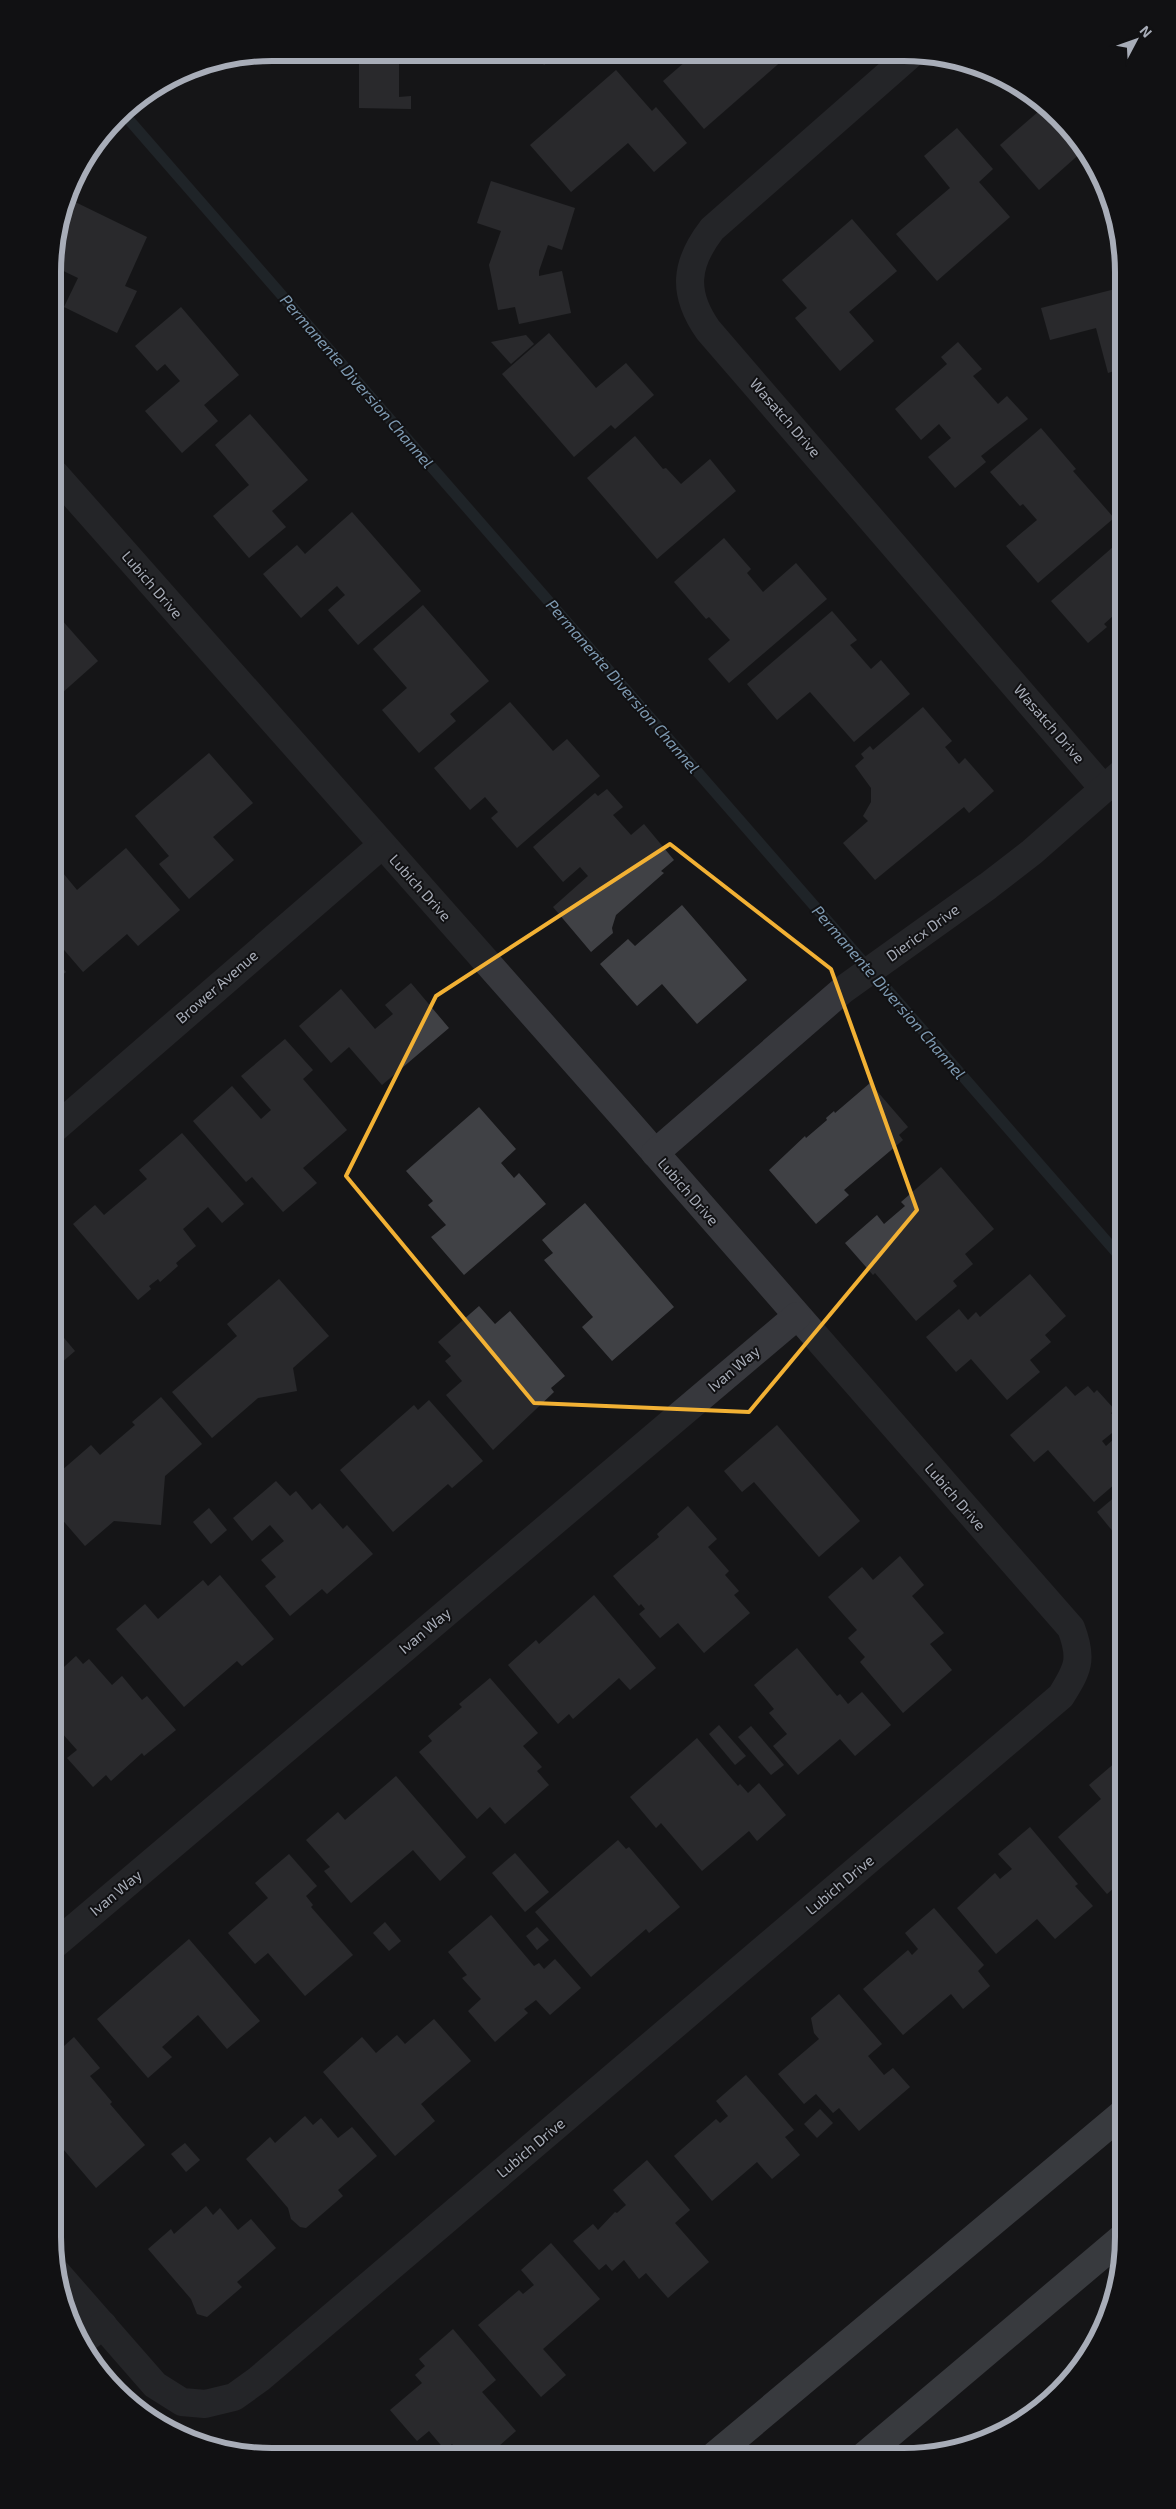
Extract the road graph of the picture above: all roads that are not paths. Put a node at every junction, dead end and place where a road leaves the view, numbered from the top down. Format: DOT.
graph roads {
  1 [pos="903,61"];
  2 [pos="61,483"];
  3 [pos="1114,781"];
  4 [pos="382,845"];
  5 [pos="61,1123"];
  6 [pos="655,1154"];
  7 [pos="796,1316"];
  8 [pos="61,1939"];
  9 [pos="1115,2120"];
  10 [pos="1114,2245"];
  11 [pos="66,2284"];
  12 [pos="102,2325"];
  13 [pos="87,2337"];
  14 [pos="723,2448"];
  15 [pos="874,2448"];
  1 -- 3 [label="street, Wasatch Drive"];
  2 -- 4 [label="street, Lubich Drive"];
  3 -- 6 [label="street, Diericx Drive"];
  4 -- 5 [label="street, Brower Avenue"];
  4 -- 6 [label="street, Lubich Drive"];
  6 -- 7 [label="street, Lubich Drive"];
  7 -- 8 [label="street, Ivan Way"];
  7 -- 12 [label="street, Lubich Drive"];
  9 -- 14 [label="highway"];
  10 -- 15 [label="highway"];
  11 -- 12 [label="street"];
  12 -- 13 [label="street"];
}
